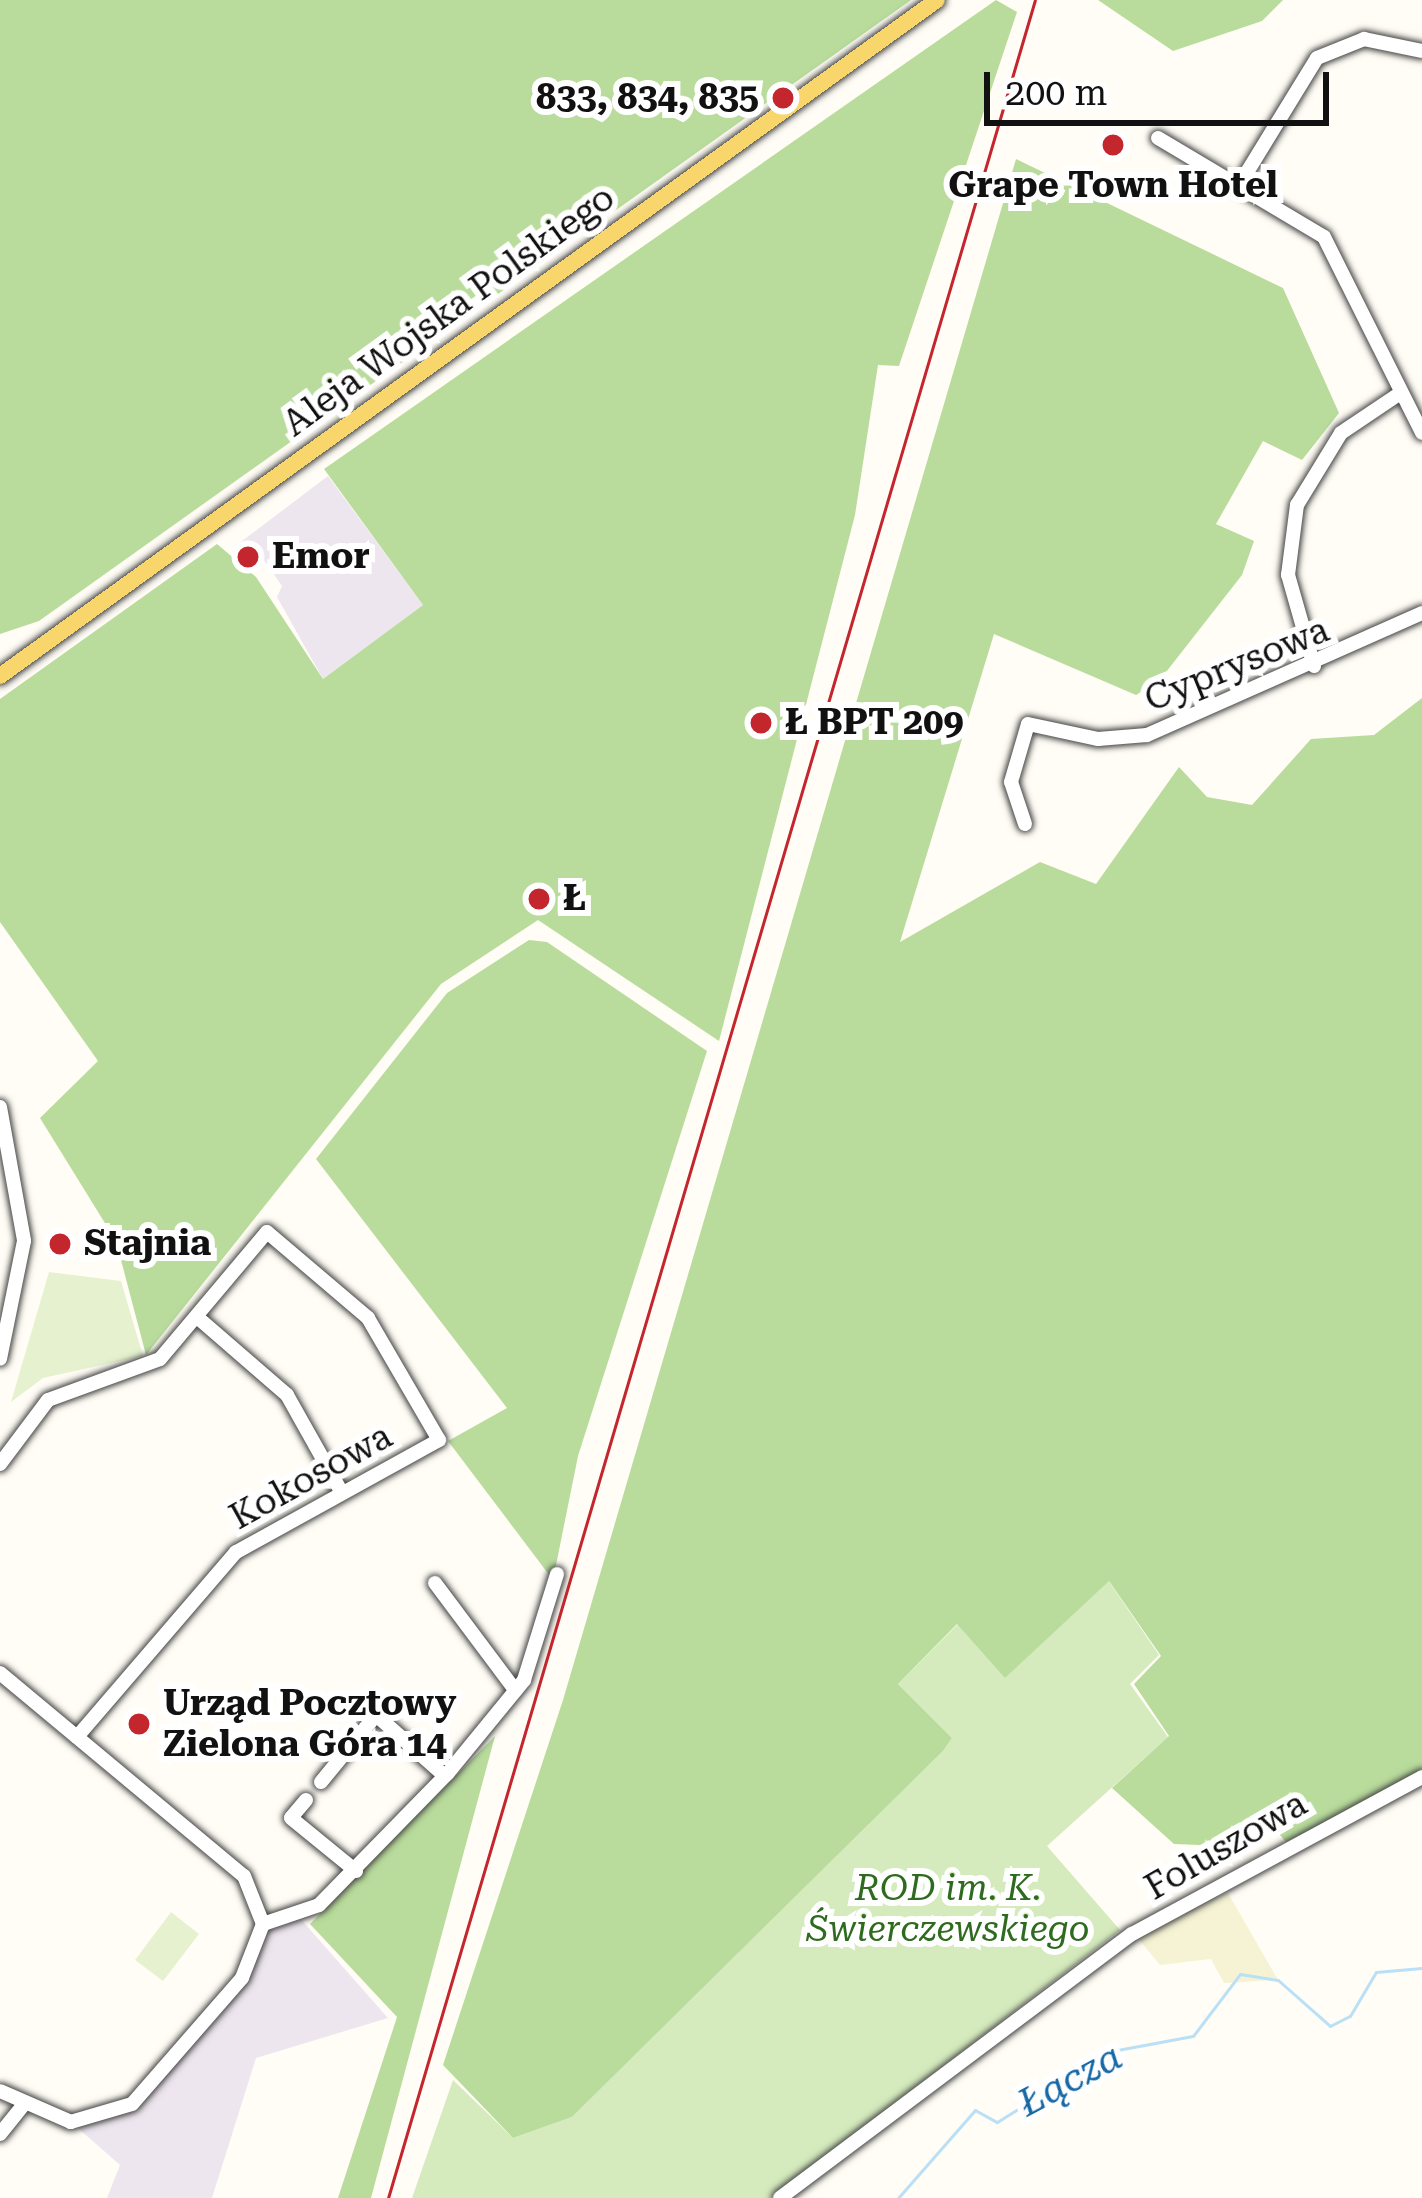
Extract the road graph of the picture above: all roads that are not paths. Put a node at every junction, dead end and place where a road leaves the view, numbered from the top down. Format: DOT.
graph roads {
  1 [pos="938,0"];
  2 [pos="1422,51"];
  3 [pos="1158,138"];
  4 [pos="1241,182"];
  5 [pos="1396,396"];
  6 [pos="1422,433"];
  7 [pos="1422,613"];
  8 [pos="1314,667"];
  9 [pos="0,676"];
  10 [pos="1025,824"];
  11 [pos="0,1107"];
  12 [pos="197,1317"];
  13 [pos="0,1359"];
  14 [pos="5,1443"];
  15 [pos="0,1464"];
  16 [pos="342,1493"];
  17 [pos="557,1574"];
  18 [pos="435,1583"];
  19 [pos="0,1672"];
  20 [pos="515,1690"];
  21 [pos="76,1737"];
  22 [pos="445,1776"];
  23 [pos="1422,1777"];
  24 [pos="321,1782"];
  25 [pos="306,1800"];
  26 [pos="356,1871"];
  27 [pos="263,1924"];
  28 [pos="0,2091"];
  29 [pos="24,2104"];
  30 [pos="0,2134"];
  31 [pos="779,2198"];
  1 -- 9 [label="main road, Aleja Wojska Polskiego"];
  2 -- 4 [label="street"];
  3 -- 4 [label="street"];
  4 -- 5 [label="street"];
  5 -- 6 [label="street"];
  5 -- 8 [label="street"];
  7 -- 8 [label="street, Cyprysowa"];
  8 -- 10 [label="street, Cyprysowa"];
  11 -- 13 [label="street"];
  12 -- 14 [label="street"];
  12 -- 16 [label="street"];
  12 -- 16 [label="street, Kokosowa"];
  14 -- 15 [label="street"];
  16 -- 21 [label="street, Kokosowa"];
  17 -- 20 [label="street"];
  18 -- 20 [label="street"];
  19 -- 21 [label="street"];
  20 -- 22 [label="street"];
  21 -- 27 [label="street"];
  22 -- 24 [label="street"];
  22 -- 26 [label="street"];
  23 -- 31 [label="street, Foluszowa"];
  25 -- 26 [label="street"];
  26 -- 27 [label="street"];
  27 -- 29 [label="street"];
  28 -- 29 [label="street"];
  29 -- 30 [label="street"];
}
